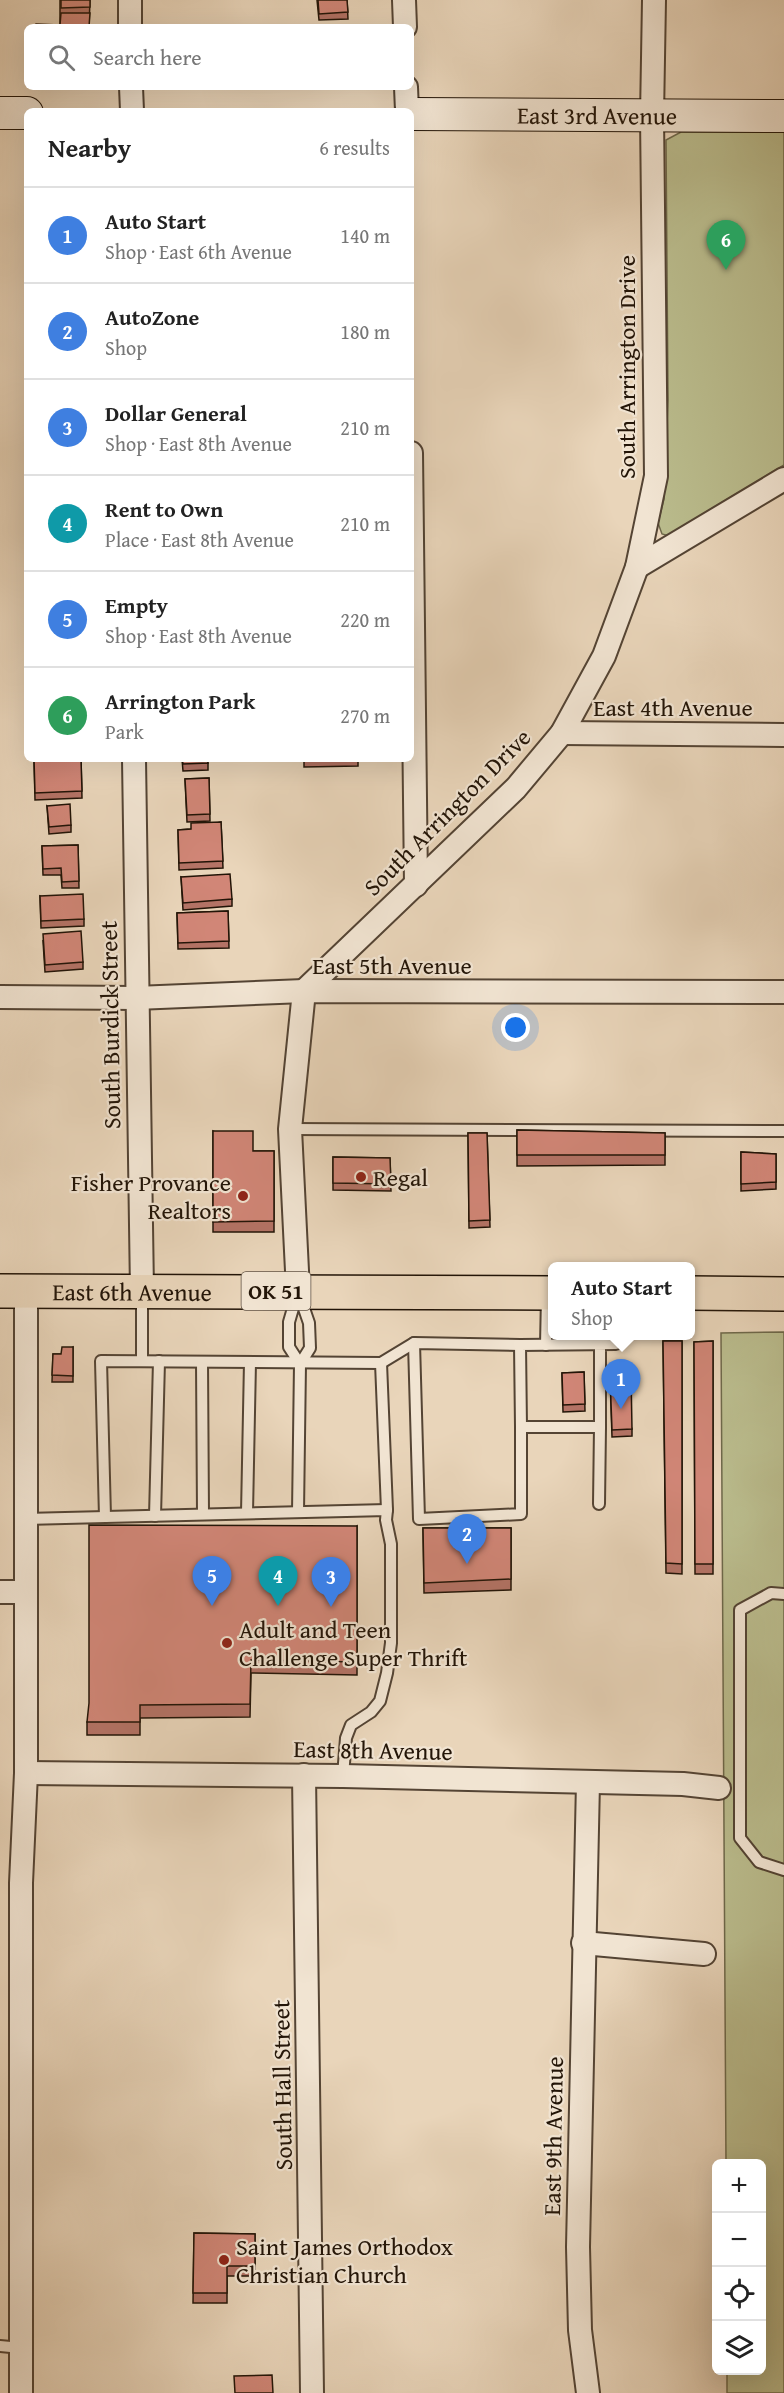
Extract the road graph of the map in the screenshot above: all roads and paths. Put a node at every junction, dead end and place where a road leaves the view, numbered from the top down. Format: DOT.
graph roads {
  1 [pos="130,0"];
  2 [pos="404,0"];
  3 [pos="654,0"];
  4 [pos="130,24"];
  5 [pos="405,24"];
  6 [pos="131,90"];
  7 [pos="406,90"];
  8 [pos="132,108"];
  9 [pos="407,108"];
  10 [pos="0,113"];
  11 [pos="24,113"];
  12 [pos="414,114"];
  13 [pos="652,116"];
  14 [pos="784,116"];
  15 [pos="784,479"];
  16 [pos="637,567"];
  17 [pos="414,712"];
  18 [pos="561,733"];
  19 [pos="784,735"];
  20 [pos="134,762"];
  21 [pos="416,885"];
  22 [pos="304,991"];
  23 [pos="784,992"];
  24 [pos="0,997"];
  25 [pos="136,998"];
  26 [pos="290,1129"];
  27 [pos="784,1131"];
  28 [pos="13,1291"];
  29 [pos="142,1291"];
  30 [pos="298,1291"];
  31 [pos="548,1293"];
  32 [pos="695,1293"];
  33 [pos="784,1294"];
  34 [pos="548,1318"];
  35 [pos="619,1340"];
  36 [pos="414,1343"];
  37 [pos="520,1344"];
  38 [pos="546,1344"];
  39 [pos="600,1345"];
  40 [pos="142,1361"];
  41 [pos="159,1361"];
  42 [pos="202,1362"];
  43 [pos="250,1362"];
  44 [pos="381,1363"];
  45 [pos="300,1364"];
  46 [pos="521,1427"];
  47 [pos="600,1427"];
  48 [pos="599,1504"];
  49 [pos="387,1510"];
  50 [pos="298,1512"];
  51 [pos="247,1513"];
  52 [pos="202,1514"];
  53 [pos="155,1516"];
  54 [pos="105,1517"];
  55 [pos="25,1519"];
  56 [pos="0,1592"];
  57 [pos="25,1592"];
  58 [pos="784,1594"];
  59 [pos="26,1773"];
  60 [pos="304,1775"];
  61 [pos="343,1776"];
  62 [pos="588,1782"];
  63 [pos="719,1788"];
  64 [pos="784,1870"];
  65 [pos="10,1883"];
  66 [pos="583,1943"];
  67 [pos="704,1954"];
  68 [pos="11,2347"];
  69 [pos="21,2393"];
  70 [pos="312,2393"];
  71 [pos="588,2393"];
  1 -- 4 [label="street"];
  2 -- 5 [label="street"];
  3 -- 13 [label="street, South Arrington Drive"];
  6 -- 8 [label="street"];
  7 -- 9 [label="street"];
  10 -- 11 [label="street"];
  12 -- 13 [label="street, East 3rd Avenue"];
  13 -- 14 [label="street, East 3rd Avenue"];
  13 -- 16 [label="street, South Arrington Drive"];
  15 -- 16 [label="street"];
  16 -- 18 [label="street, South Arrington Drive"];
  17 -- 21 [label="street"];
  18 -- 19 [label="street, East 4th Avenue"];
  18 -- 21 [label="street, South Arrington Drive"];
  20 -- 25 [label="street, South Burdick Street"];
  21 -- 22 [label="street, South Arrington Drive"];
  22 -- 23 [label="street, East 5th Avenue"];
  22 -- 25 [label="street, East 5th Avenue"];
  22 -- 26 [label="street"];
  24 -- 25 [label="street, East 5th Avenue"];
  25 -- 29 [label="street, South Burdick Street"];
  26 -- 27 [label="lane"];
  26 -- 30 [label="street"];
  28 -- 29 [label="main road, East 6th Avenue / OK 51"];
  28 -- 55 [label="street"];
  29 -- 30 [label="main road, East 6th Avenue / OK 51"];
  29 -- 40 [label="lane"];
  30 -- 31 [label="main road, East 6th Avenue / OK 51"];
  30 -- 45 [label="lane"];
  30 -- 45 [label="lane"];
  32 -- 33 [label="main road"];
  34 -- 38 [label="lane"];
  35 -- 39 [label="lane"];
  36 -- 37 [label="lane"];
  36 -- 44 [label="lane"];
  36 -- 46 [label="lane"];
  37 -- 38 [label="lane"];
  37 -- 46 [label="lane"];
  38 -- 39 [label="lane"];
  39 -- 47 [label="lane"];
  40 -- 41 [label="lane"];
  40 -- 54 [label="lane"];
  41 -- 42 [label="lane"];
  41 -- 53 [label="lane"];
  42 -- 43 [label="lane"];
  42 -- 52 [label="lane"];
  43 -- 45 [label="lane"];
  43 -- 51 [label="lane"];
  44 -- 45 [label="lane"];
  44 -- 49 [label="lane"];
  45 -- 50 [label="lane"];
  46 -- 47 [label="lane"];
  47 -- 48 [label="lane"];
  49 -- 50 [label="lane"];
  49 -- 61 [label="lane"];
  50 -- 51 [label="lane"];
  51 -- 52 [label="lane"];
  52 -- 53 [label="lane"];
  53 -- 54 [label="lane"];
  54 -- 55 [label="lane"];
  55 -- 57 [label="street"];
  56 -- 57 [label="street"];
  57 -- 59 [label="street"];
  58 -- 64 [label="lane"];
  59 -- 60 [label="street, East 8th Avenue"];
  59 -- 65 [label="street"];
  60 -- 61 [label="street, East 8th Avenue"];
  60 -- 70 [label="street, South Hall Street"];
  61 -- 62 [label="street, East 8th Avenue"];
  62 -- 63 [label="street, East 8th Avenue"];
  62 -- 66 [label="street, East 9th Avenue"];
  65 -- 68 [label="street"];
  66 -- 67 [label="street"];
  66 -- 71 [label="street, East 9th Avenue"];
  68 -- 69 [label="street"];
}
